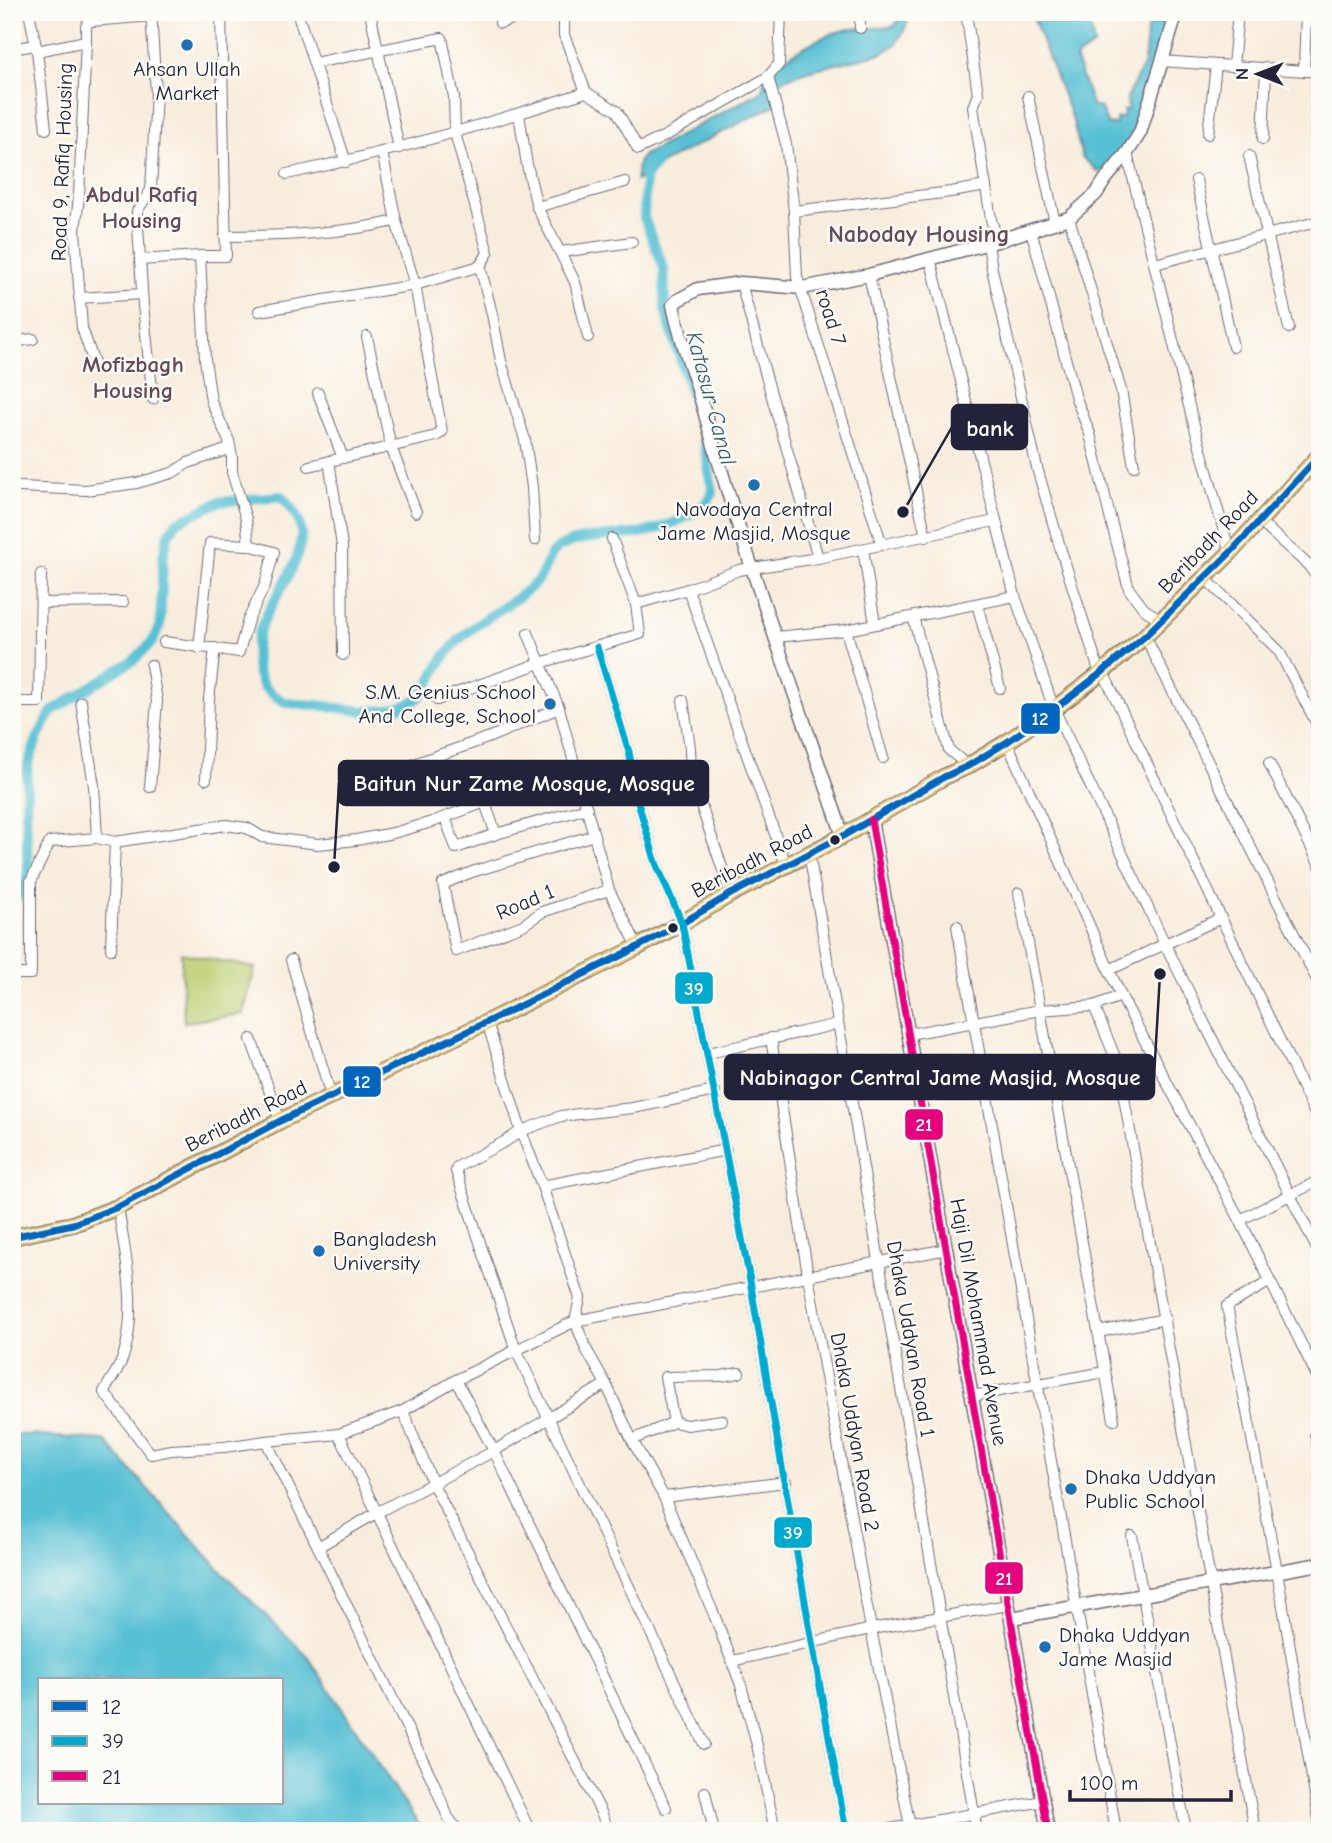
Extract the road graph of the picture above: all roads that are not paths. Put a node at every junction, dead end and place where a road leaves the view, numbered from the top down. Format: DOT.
graph roads {
  1 [pos="29,12"];
  2 [pos="221,12"];
  3 [pos="297,12"];
  4 [pos="370,12"];
  5 [pos="534,12"];
  6 [pos="564,12"];
  7 [pos="781,12"];
  8 [pos="860,12"];
  9 [pos="966,12"];
  10 [pos="1177,12"];
  11 [pos="1238,12"];
  12 [pos="1306,12"];
  13 [pos="152,14"];
  14 [pos="108,16"];
  15 [pos="500,23"];
  16 [pos="860,29"];
  17 [pos="86,41"];
  18 [pos="36,48"];
  19 [pos="12,49"];
  20 [pos="379,51"];
  21 [pos="1161,61"];
  22 [pos="314,63"];
  23 [pos="1216,65"];
  24 [pos="1233,66"];
  25 [pos="1266,69"];
  26 [pos="1304,71"];
  27 [pos="1320,72"];
  28 [pos="768,77"];
  29 [pos="586,92"];
  30 [pos="1028,96"];
  31 [pos="519,114"];
  32 [pos="47,130"];
  33 [pos="455,133"];
  34 [pos="1208,134"];
  35 [pos="1263,139"];
  36 [pos="399,148"];
  37 [pos="382,152"];
  38 [pos="1127,153"];
  39 [pos="1249,156"];
  40 [pos="346,162"];
  41 [pos="287,174"];
  42 [pos="1196,180"];
  43 [pos="625,182"];
  44 [pos="986,186"];
  45 [pos="537,207"];
  46 [pos="794,211"];
  47 [pos="1069,218"];
  48 [pos="396,220"];
  49 [pos="1320,221"];
  50 [pos="1055,223"];
  51 [pos="1031,230"];
  52 [pos="1268,235"];
  53 [pos="225,236"];
  54 [pos="632,242"];
  55 [pos="992,243"];
  56 [pos="1212,250"];
  57 [pos="561,252"];
  58 [pos="200,256"];
  59 [pos="930,258"];
  60 [pos="140,260"];
  61 [pos="1155,264"];
  62 [pos="480,266"];
  63 [pos="869,275"];
  64 [pos="741,283"];
  65 [pos="415,285"];
  66 [pos="802,288"];
  67 [pos="142,294"];
  68 [pos="79,298"];
  69 [pos="259,311"];
  70 [pos="1289,328"];
  71 [pos="367,337"];
  72 [pos="588,337"];
  73 [pos="33,339"];
  74 [pos="12,342"];
  75 [pos="1233,347"];
  76 [pos="95,366"];
  77 [pos="318,393"];
  78 [pos="153,399"];
  79 [pos="391,447"];
  80 [pos="229,449"];
  81 [pos="1320,455"];
  82 [pos="343,458"];
  83 [pos="330,461"];
  84 [pos="309,466"];
  85 [pos="1134,466"];
  86 [pos="20,487"];
  87 [pos="416,512"];
  88 [pos="995,521"];
  89 [pos="1259,521"];
  90 [pos="926,537"];
  91 [pos="612,539"];
  92 [pos="535,540"];
  93 [pos="249,545"];
  94 [pos="882,545"];
  95 [pos="863,549"];
  96 [pos="1230,553"];
  97 [pos="818,558"];
  98 [pos="751,568"];
  99 [pos="41,574"];
  100 [pos="1205,578"];
  101 [pos="1320,580"];
  102 [pos="688,589"];
  103 [pos="1015,596"];
  104 [pos="41,603"];
  105 [pos="123,603"];
  106 [pos="636,604"];
  107 [pos="977,604"];
  108 [pos="913,617"];
  109 [pos="1161,620"];
  110 [pos="875,624"];
  111 [pos="846,630"];
  112 [pos="528,633"];
  113 [pos="1145,636"];
  114 [pos="776,637"];
  115 [pos="164,642"];
  116 [pos="597,647"];
  117 [pos="199,648"];
  118 [pos="215,648"];
  119 [pos="343,655"];
  120 [pos="540,663"];
  121 [pos="151,665"];
  122 [pos="1102,673"];
  123 [pos="1000,688"];
  124 [pos="437,700"];
  125 [pos="683,700"];
  126 [pos="12,702"];
  127 [pos="81,702"];
  128 [pos="559,708"];
  129 [pos="1054,709"];
  130 [pos="1320,730"];
  131 [pos="1007,742"];
  132 [pos="883,758"];
  133 [pos="414,764"];
  134 [pos="1269,764"];
  135 [pos="968,766"];
  136 [pos="576,768"];
  137 [pos="206,779"];
  138 [pos="150,787"];
  139 [pos="485,803"];
  140 [pos="587,808"];
  141 [pos="445,817"];
  142 [pos="871,820"];
  143 [pos="496,834"];
  144 [pos="594,835"];
  145 [pos="843,836"];
  146 [pos="97,838"];
  147 [pos="115,842"];
  148 [pos="809,853"];
  149 [pos="786,865"];
  150 [pos="1320,865"];
  151 [pos="609,890"];
  152 [pos="1019,893"];
  153 [pos="731,894"];
  154 [pos="1221,918"];
  155 [pos="682,923"];
  156 [pos="957,926"];
  157 [pos="1165,944"];
  158 [pos="638,947"];
  159 [pos="111,948"];
  160 [pos="291,960"];
  161 [pos="1109,970"];
  162 [pos="12,974"];
  163 [pos="1320,986"];
  164 [pos="1121,996"];
  165 [pos="1094,1006"];
  166 [pos="1040,1010"];
  167 [pos="487,1022"];
  168 [pos="974,1022"];
  169 [pos="838,1024"];
  170 [pos="909,1034"];
  171 [pos="771,1038"];
  172 [pos="251,1039"];
  173 [pos="708,1053"];
  174 [pos="918,1085"];
  175 [pos="715,1091"];
  176 [pos="850,1095"];
  177 [pos="331,1096"];
  178 [pos="280,1121"];
  179 [pos="1320,1124"];
  180 [pos="521,1131"];
  181 [pos="726,1150"];
  182 [pos="1320,1180"];
  183 [pos="542,1186"];
  184 [pos="1290,1195"];
  185 [pos="118,1207"];
  186 [pos="1240,1220"];
  187 [pos="12,1237"];
  188 [pos="947,1249"];
  189 [pos="1320,1255"];
  190 [pos="878,1262"];
  191 [pos="808,1276"];
  192 [pos="1269,1282"];
  193 [pos="751,1286"];
  194 [pos="1165,1319"];
  195 [pos="575,1321"];
  196 [pos="1098,1332"];
  197 [pos="516,1350"];
  198 [pos="1105,1372"];
  199 [pos="739,1373"];
  200 [pos="456,1380"];
  201 [pos="1320,1382"];
  202 [pos="606,1384"];
  203 [pos="1038,1384"];
  204 [pos="972,1396"];
  205 [pos="403,1410"];
  206 [pos="548,1418"];
  207 [pos="722,1420"];
  208 [pos="1114,1420"];
  209 [pos="674,1422"];
  210 [pos="339,1434"];
  211 [pos="1315,1434"];
  212 [pos="632,1440"];
  213 [pos="266,1441"];
  214 [pos="494,1451"];
  215 [pos="1320,1454"];
  216 [pos="786,1482"];
  217 [pos="433,1485"];
  218 [pos="664,1497"];
  219 [pos="378,1512"];
  220 [pos="1132,1536"];
  221 [pos="318,1547"];
  222 [pos="1320,1564"];
  223 [pos="1277,1571"];
  224 [pos="1211,1583"];
  225 [pos="1143,1595"];
  226 [pos="1077,1607"];
  227 [pos="1009,1612"];
  228 [pos="940,1618"];
  229 [pos="871,1629"];
  230 [pos="811,1642"];
  231 [pos="732,1661"];
  232 [pos="704,1744"];
  233 [pos="705,1792"];
  234 [pos="1043,1801"];
  235 [pos="666,1808"];
  236 [pos="974,1813"];
  237 [pos="1320,1825"];
  238 [pos="911,1828"];
  239 [pos="458,1831"];
  240 [pos="530,1831"];
  241 [pos="608,1831"];
  242 [pos="714,1831"];
  243 [pos="775,1831"];
  244 [pos="846,1831"];
  245 [pos="879,1831"];
  246 [pos="977,1831"];
  247 [pos="1048,1831"];
  248 [pos="1116,1831"];
  249 [pos="1185,1831"];
  250 [pos="1255,1831"];
  1 -- 18 [label="street"];
  2 -- 53 [label="street"];
  3 -- 22 [label="street"];
  4 -- 20 [label="street"];
  5 -- 15 [label="street"];
  6 -- 29 [label="street"];
  7 -- 28 [label="street"];
  8 -- 16 [label="street"];
  9 -- 44 [label="street"];
  10 -- 21 [label="street"];
  11 -- 24 [label="street"];
  12 -- 26 [label="street"];
  13 -- 14 [label="street"];
  13 -- 60 [label="street"];
  14 -- 17 [label="street"];
  17 -- 18 [label="street"];
  17 -- 68 [label="street, Road 9, Rafiq Housing"];
  18 -- 19 [label="street"];
  18 -- 32 [label="street"];
  20 -- 22 [label="street"];
  20 -- 33 [label="street"];
  20 -- 36 [label="street"];
  21 -- 23 [label="street"];
  21 -- 38 [label="street"];
  22 -- 40 [label="street"];
  23 -- 24 [label="street"];
  23 -- 34 [label="street"];
  24 -- 25 [label="street"];
  25 -- 26 [label="street"];
  25 -- 35 [label="street"];
  26 -- 27 [label="street"];
  28 -- 29 [label="street"];
  28 -- 46 [label="street, road 7"];
  29 -- 31 [label="street"];
  30 -- 50 [label="street"];
  31 -- 33 [label="street"];
  31 -- 45 [label="street"];
  33 -- 36 [label="street"];
  33 -- 62 [label="street"];
  36 -- 37 [label="street"];
  37 -- 40 [label="street"];
  37 -- 48 [label="street"];
  38 -- 47 [label="street"];
  38 -- 61 [label="street"];
  39 -- 52 [label="street"];
  40 -- 41 [label="street"];
  42 -- 56 [label="street"];
  43 -- 45 [label="street"];
  44 -- 46 [label="street"];
  44 -- 55 [label="street"];
  45 -- 57 [label="street"];
  46 -- 66 [label="street, road 7"];
  47 -- 50 [label="street"];
  47 -- 85 [label="street"];
  48 -- 53 [label="street"];
  48 -- 65 [label="street"];
  49 -- 52 [label="street"];
  50 -- 51 [label="street"];
  51 -- 55 [label="street"];
  51 -- 109 [label="street"];
  52 -- 56 [label="street"];
  52 -- 70 [label="street"];
  53 -- 58 [label="street"];
  54 -- 57 [label="street"];
  55 -- 59 [label="street"];
  55 -- 122 [label="street"];
  56 -- 61 [label="street"];
  56 -- 75 [label="street"];
  57 -- 72 [label="street"];
  58 -- 60 [label="street"];
  58 -- 80 [label="street"];
  59 -- 63 [label="street"];
  59 -- 88 [label="street"];
  60 -- 67 [label="street"];
  61 -- 96 [label="street"];
  62 -- 65 [label="street"];
  62 -- 92 [label="street"];
  63 -- 66 [label="street"];
  63 -- 90 [label="street"];
  64 -- 66 [label="street"];
  64 -- 97 [label="street"];
  64 -- 98 [label="street"];
  65 -- 69 [label="street"];
  65 -- 79 [label="street"];
  66 -- 94 [label="street, road 7"];
  67 -- 68 [label="street"];
  67 -- 78 [label="street"];
  68 -- 76 [label="street, Road 9, Rafiq Housing"];
  71 -- 79 [label="street"];
  73 -- 74 [label="street"];
  77 -- 82 [label="street"];
  79 -- 82 [label="street"];
  79 -- 87 [label="street"];
  80 -- 86 [label="street"];
  80 -- 93 [label="street"];
  81 -- 89 [label="highway, Beribadh Road"];
  82 -- 83 [label="street"];
  83 -- 84 [label="street"];
  83 -- 119 [label="street"];
  88 -- 90 [label="street"];
  88 -- 103 [label="street"];
  89 -- 96 [label="highway, Beribadh Road"];
  89 -- 101 [label="street"];
  90 -- 94 [label="street"];
  91 -- 106 [label="street"];
  93 -- 117 [label="street"];
  93 -- 118 [label="street"];
  94 -- 95 [label="street"];
  95 -- 97 [label="street"];
  95 -- 110 [label="street"];
  96 -- 100 [label="highway, Beribadh Road"];
  97 -- 98 [label="street"];
  98 -- 102 [label="street"];
  98 -- 114 [label="street"];
  99 -- 104 [label="street"];
  100 -- 109 [label="highway, Beribadh Road"];
  100 -- 130 [label="street"];
  102 -- 106 [label="street"];
  102 -- 149 [label="street"];
  103 -- 107 [label="street"];
  103 -- 129 [label="street"];
  104 -- 105 [label="street"];
  104 -- 126 [label="street"];
  106 -- 116 [label="street"];
  107 -- 108 [label="street"];
  107 -- 123 [label="street"];
  108 -- 110 [label="street"];
  108 -- 135 [label="street"];
  109 -- 113 [label="highway, Beribadh Road"];
  110 -- 111 [label="street"];
  111 -- 114 [label="street"];
  111 -- 132 [label="street"];
  112 -- 120 [label="street"];
  113 -- 122 [label="highway, Beribadh Road"];
  113 -- 163 [label="street"];
  114 -- 145 [label="street"];
  115 -- 117 [label="street"];
  116 -- 120 [label="street"];
  116 -- 155 [label="street"];
  117 -- 118 [label="street"];
  118 -- 137 [label="street"];
  120 -- 124 [label="street"];
  120 -- 128 [label="street"];
  121 -- 138 [label="street"];
  122 -- 129 [label="highway, Beribadh Road"];
  122 -- 154 [label="street"];
  125 -- 153 [label="street"];
  127 -- 146 [label="street"];
  128 -- 133 [label="street"];
  128 -- 136 [label="street"];
  129 -- 131 [label="highway, Beribadh Road"];
  129 -- 157 [label="street"];
  131 -- 135 [label="highway, Beribadh Road"];
  131 -- 161 [label="street"];
  134 -- 150 [label="street"];
  135 -- 142 [label="highway, Beribadh Road"];
  136 -- 139 [label="street"];
  136 -- 140 [label="street"];
  139 -- 141 [label="street"];
  139 -- 143 [label="street"];
  140 -- 143 [label="street"];
  140 -- 144 [label="street"];
  141 -- 143 [label="street"];
  141 -- 147 [label="street"];
  142 -- 145 [label="highway, Beribadh Road"];
  142 -- 170 [label="street, Haji Dil Mohammad Avenue"];
  144 -- 151 [label="street"];
  144 -- 151 [label="street, Road 1"];
  145 -- 148 [label="highway, Beribadh Road"];
  146 -- 147 [label="street"];
  146 -- 162 [label="street"];
  147 -- 159 [label="street"];
  148 -- 149 [label="highway, Beribadh Road"];
  148 -- 169 [label="street, Dhaka Uddyan Road 1"];
  149 -- 153 [label="highway, Beribadh Road"];
  151 -- 158 [label="street"];
  152 -- 166 [label="street"];
  153 -- 155 [label="highway, Beribadh Road"];
  154 -- 157 [label="street"];
  154 -- 179 [label="street"];
  155 -- 158 [label="highway, Beribadh Road"];
  155 -- 173 [label="street"];
  156 -- 168 [label="street"];
  157 -- 161 [label="street"];
  157 -- 184 [label="street"];
  158 -- 167 [label="highway, Beribadh Road"];
  160 -- 177 [label="street"];
  161 -- 164 [label="street"];
  164 -- 165 [label="street"];
  164 -- 186 [label="street"];
  165 -- 166 [label="street"];
  165 -- 194 [label="street"];
  166 -- 168 [label="street"];
  166 -- 196 [label="street"];
  167 -- 177 [label="highway, Beribadh Road"];
  167 -- 180 [label="street"];
  168 -- 170 [label="street"];
  168 -- 203 [label="street"];
  169 -- 171 [label="street"];
  169 -- 176 [label="street, Dhaka Uddyan Road 1"];
  170 -- 174 [label="street, Haji Dil Mohammad Avenue"];
  171 -- 173 [label="street"];
  171 -- 191 [label="street, Dhaka Uddyan Road 2"];
  172 -- 178 [label="street"];
  173 -- 175 [label="street"];
  174 -- 176 [label="street"];
  174 -- 188 [label="street, Haji Dil Mohammad Avenue"];
  175 -- 180 [label="street"];
  175 -- 181 [label="street"];
  176 -- 190 [label="street, Dhaka Uddyan Road 1"];
  177 -- 178 [label="highway, Beribadh Road"];
  178 -- 185 [label="highway, Beribadh Road"];
  180 -- 183 [label="street"];
  180 -- 197 [label="street"];
  181 -- 183 [label="street"];
  181 -- 193 [label="street"];
  182 -- 184 [label="street"];
  183 -- 195 [label="street"];
  184 -- 186 [label="street"];
  184 -- 189 [label="street"];
  185 -- 187 [label="highway, Beribadh Road"];
  185 -- 213 [label="street"];
  186 -- 192 [label="street"];
  188 -- 190 [label="street"];
  188 -- 204 [label="street, Haji Dil Mohammad Avenue"];
  190 -- 191 [label="street"];
  190 -- 228 [label="street, Dhaka Uddyan Road 1"];
  191 -- 193 [label="street"];
  191 -- 229 [label="street, Dhaka Uddyan Road 2"];
  192 -- 201 [label="street"];
  192 -- 223 [label="street"];
  193 -- 195 [label="street"];
  193 -- 216 [label="street"];
  194 -- 196 [label="street"];
  194 -- 224 [label="street"];
  195 -- 197 [label="street"];
  195 -- 202 [label="street"];
  196 -- 198 [label="street"];
  197 -- 200 [label="street"];
  197 -- 206 [label="street"];
  198 -- 203 [label="street"];
  198 -- 208 [label="street"];
  199 -- 209 [label="street"];
  200 -- 205 [label="street"];
  200 -- 214 [label="street"];
  202 -- 206 [label="street"];
  202 -- 212 [label="street"];
  203 -- 204 [label="street"];
  203 -- 226 [label="street"];
  204 -- 227 [label="street, Haji Dil Mohammad Avenue"];
  205 -- 210 [label="street"];
  205 -- 217 [label="street"];
  206 -- 214 [label="street"];
  206 -- 232 [label="street"];
  207 -- 209 [label="street"];
  209 -- 212 [label="street"];
  210 -- 213 [label="street"];
  210 -- 219 [label="street"];
  211 -- 215 [label="street"];
  212 -- 218 [label="street"];
  213 -- 221 [label="street"];
  214 -- 217 [label="street"];
  214 -- 235 [label="street"];
  216 -- 218 [label="street"];
  216 -- 230 [label="street"];
  217 -- 219 [label="street"];
  217 -- 241 [label="street"];
  218 -- 231 [label="street"];
  219 -- 221 [label="street"];
  219 -- 240 [label="street"];
  220 -- 225 [label="street"];
  221 -- 239 [label="street"];
  222 -- 223 [label="street"];
  223 -- 224 [label="street"];
  223 -- 237 [label="street"];
  224 -- 225 [label="street"];
  224 -- 250 [label="street"];
  225 -- 226 [label="street"];
  225 -- 249 [label="street"];
  226 -- 227 [label="street"];
  226 -- 248 [label="street"];
  227 -- 228 [label="street"];
  227 -- 234 [label="street, Haji Dil Mohammad Avenue"];
  228 -- 229 [label="street"];
  228 -- 236 [label="street, Dhaka Uddyan Road 1"];
  229 -- 230 [label="street"];
  229 -- 238 [label="street, Dhaka Uddyan Road 2"];
  230 -- 231 [label="street"];
  230 -- 244 [label="street"];
  231 -- 243 [label="street"];
  233 -- 242 [label="street"];
  234 -- 236 [label="street"];
  234 -- 247 [label="street, Haji Dil Mohammad Avenue"];
  236 -- 238 [label="street"];
  236 -- 246 [label="street, Dhaka Uddyan Road 1"];
  238 -- 245 [label="street"];
}
